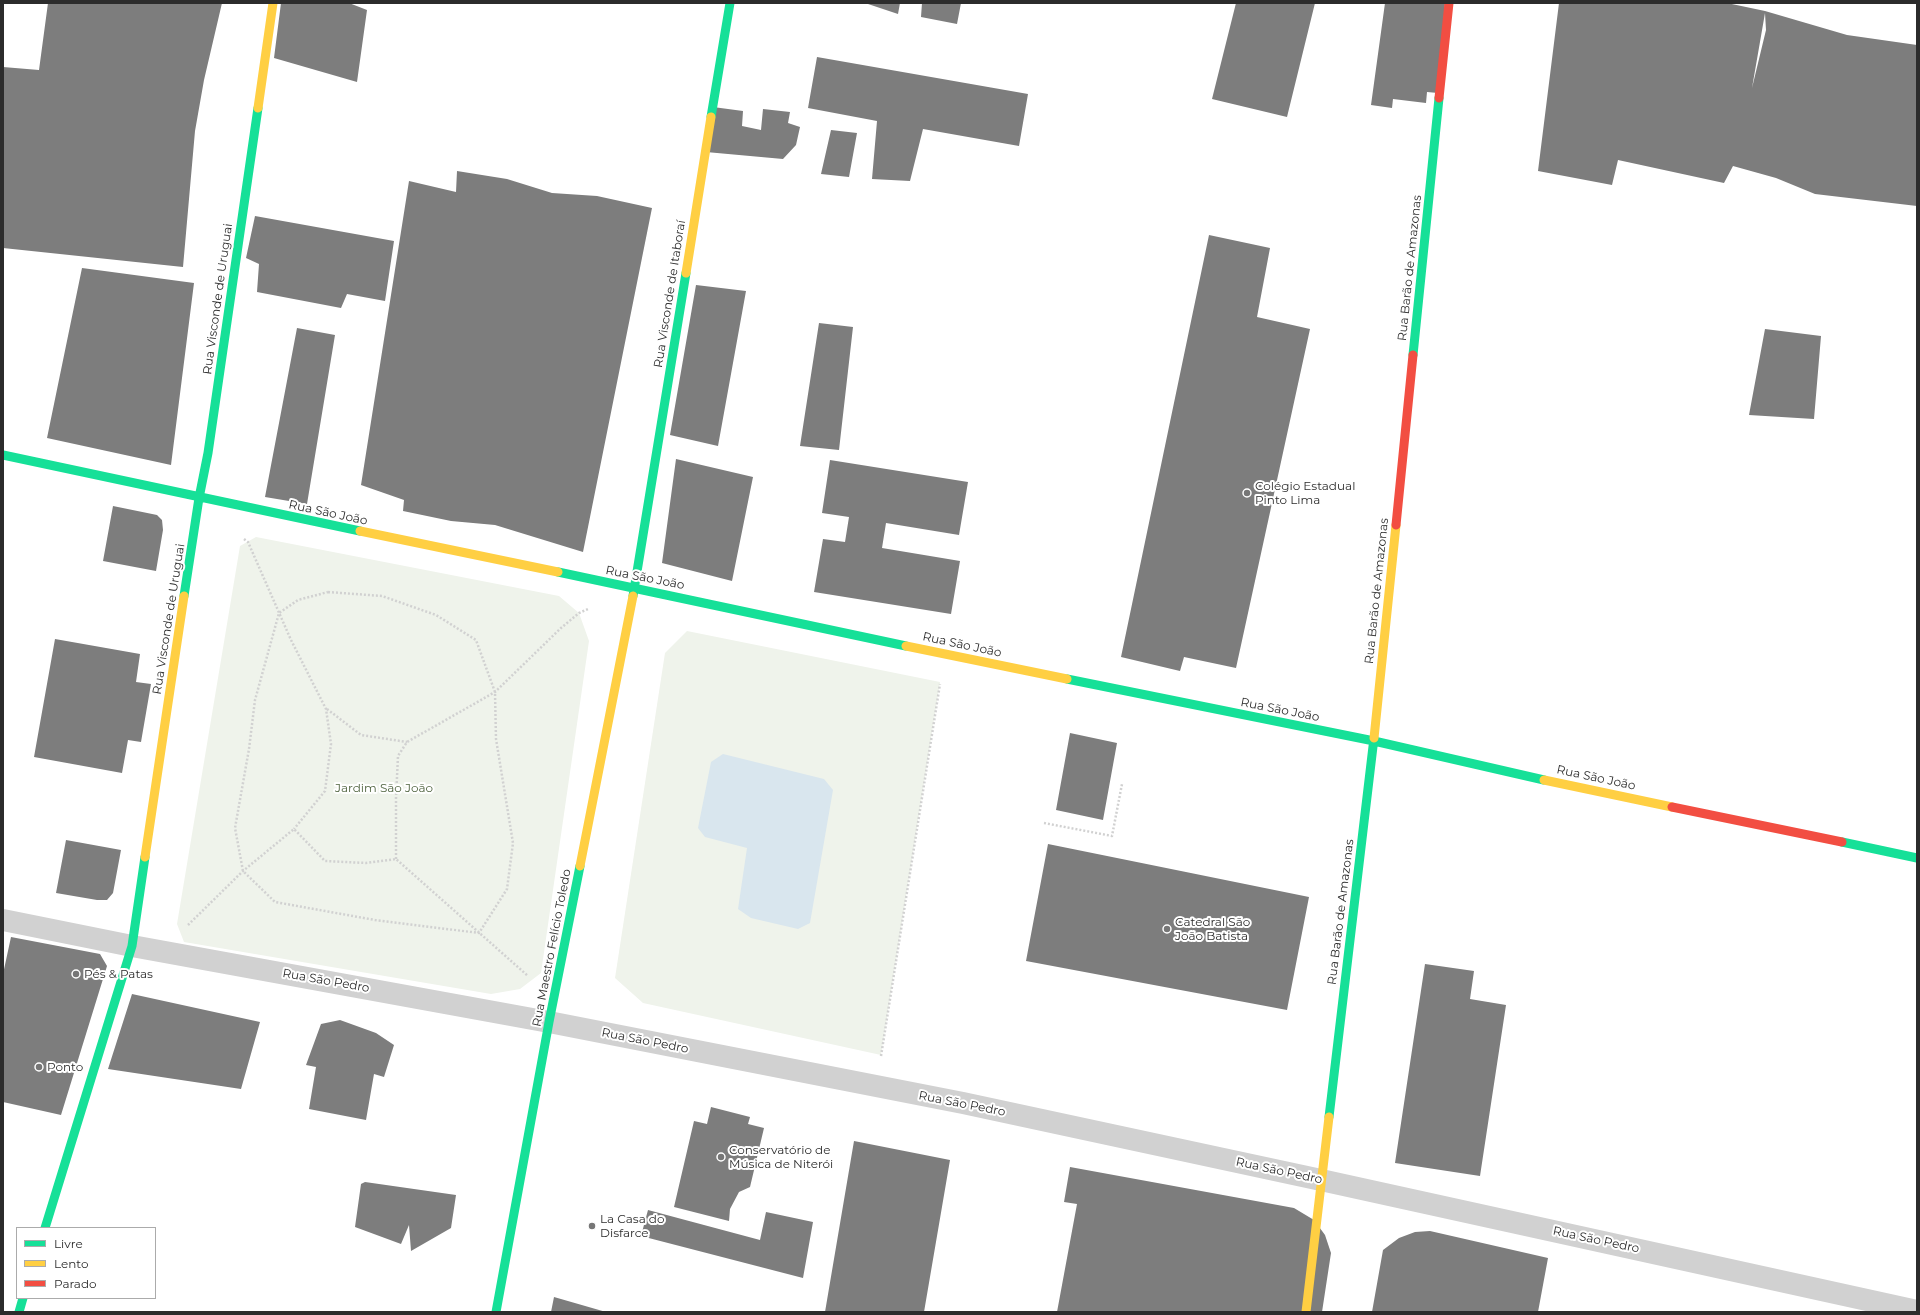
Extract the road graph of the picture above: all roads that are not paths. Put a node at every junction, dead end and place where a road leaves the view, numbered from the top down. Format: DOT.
graph roads {
  1 [pos="273,3"];
  2 [pos="730,3"];
  3 [pos="1449,3"];
  4 [pos="3,455"];
  5 [pos="200,498"];
  6 [pos="634,589"];
  7 [pos="1374,741"];
  8 [pos="1917,858"];
  9 [pos="3,920"];
  10 [pos="132,946"];
  11 [pos="549,1022"];
  12 [pos="1321,1180"];
  13 [pos="45,1227"];
  14 [pos="23,1299"];
  15 [pos="1917,1311"];
  16 [pos="19,1312"];
  17 [pos="496,1312"];
  18 [pos="1306,1312"];
  1 -- 5 [label="street, Rua Visconde de Uruguai"];
  2 -- 6 [label="street, Rua Visconde de Itaboraí"];
  3 -- 7 [label="street, Rua Barão de Amazonas"];
  4 -- 5 [label="street, Rua São João"];
  5 -- 6 [label="street, Rua São João"];
  5 -- 10 [label="street, Rua Visconde de Uruguai"];
  6 -- 7 [label="street, Rua São João"];
  6 -- 11 [label="street, Rua Maestro Felício Toledo"];
  7 -- 8 [label="street, Rua São João"];
  7 -- 12 [label="street, Rua Barão de Amazonas"];
  9 -- 10 [label="street, Rua São Pedro"];
  10 -- 11 [label="street, Rua São Pedro"];
  10 -- 13 [label="street, Rua Visconde de Uruguai"];
  11 -- 12 [label="street, Rua São Pedro"];
  11 -- 17 [label="street, Rua Maestro Felício Toledo"];
  12 -- 15 [label="street, Rua São Pedro"];
  12 -- 18 [label="street, Rua Barão de Amazonas"];
  14 -- 16 [label="street"];
}
